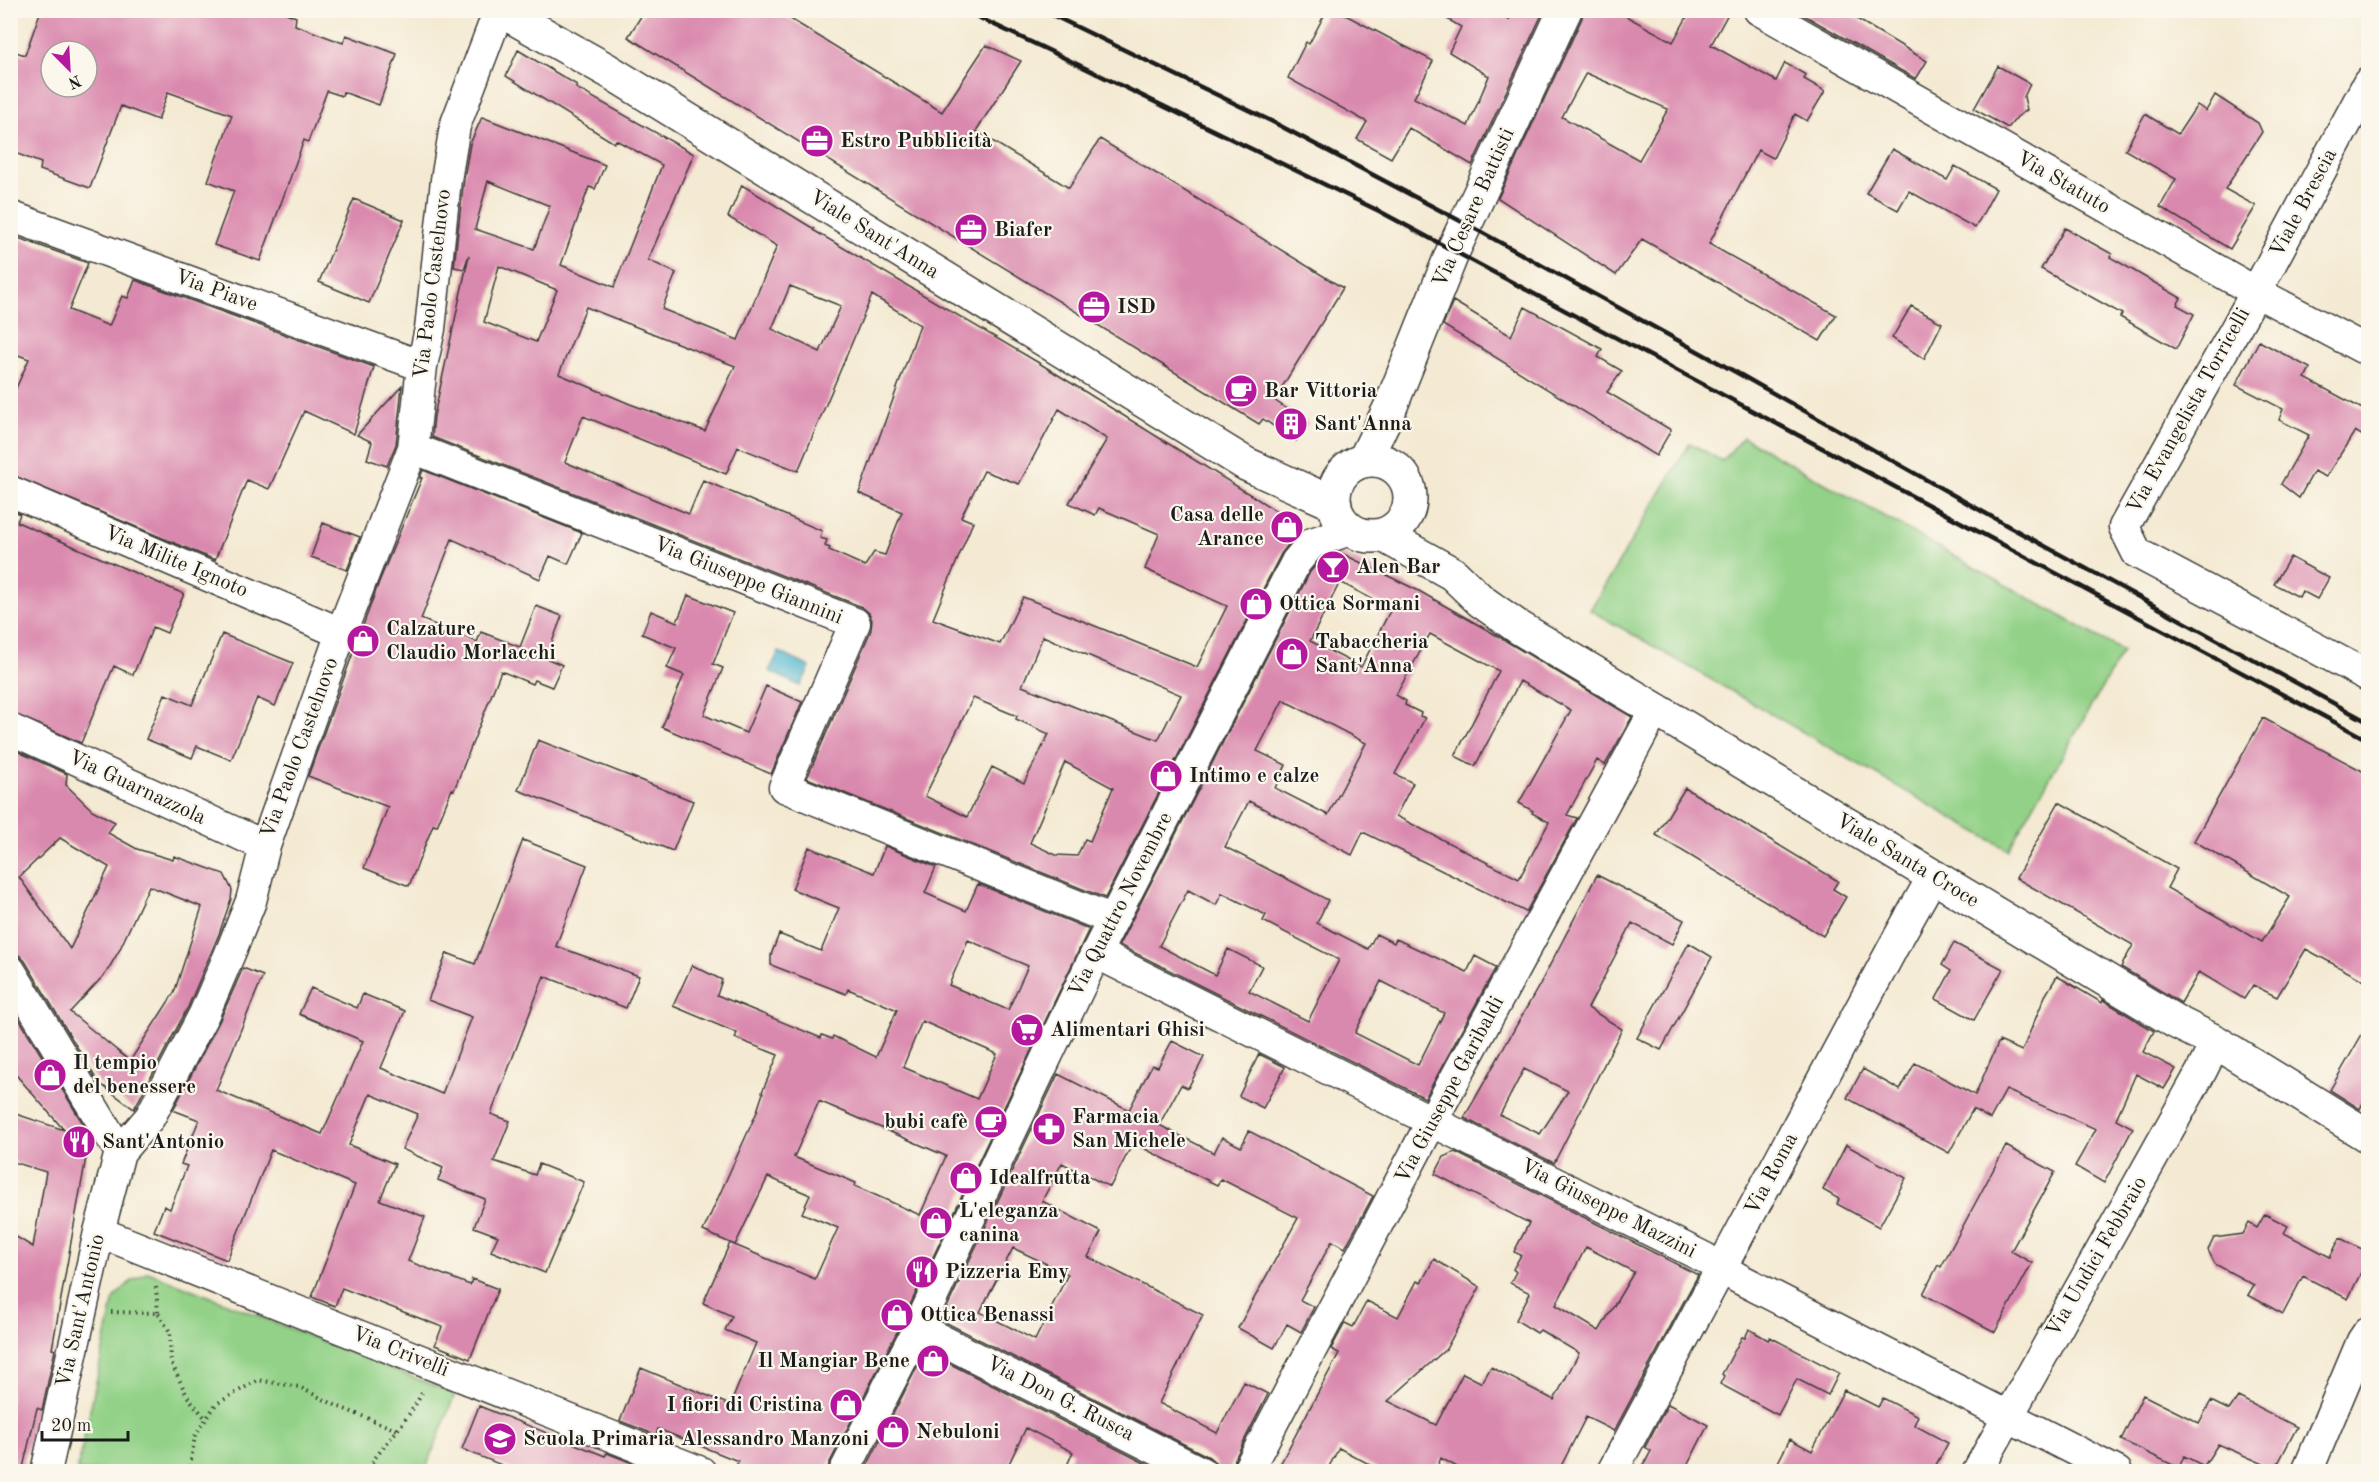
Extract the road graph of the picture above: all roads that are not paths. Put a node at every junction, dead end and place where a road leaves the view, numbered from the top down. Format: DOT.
graph roads {
  1 [pos="499,10"];
  2 [pos="1564,10"];
  3 [pos="1759,10"];
  4 [pos="2368,83"];
  5 [pos="10,216"];
  6 [pos="2256,292"];
  7 [pos="2368,351"];
  8 [pos="422,366"];
  9 [pos="1390,408"];
  10 [pos="413,448"];
  11 [pos="1359,463"];
  12 [pos="1246,464"];
  13 [pos="1396,468"];
  14 [pos="10,491"];
  15 [pos="1410,504"];
  16 [pos="1343,517"];
  17 [pos="1383,535"];
  18 [pos="1454,574"];
  19 [pos="341,633"];
  20 [pos="2368,676"];
  21 [pos="1655,710"];
  22 [pos="10,729"];
  23 [pos="265,846"];
  24 [pos="1933,876"];
  25 [pos="1113,920"];
  26 [pos="1096,953"];
  27 [pos="10,970"];
  28 [pos="2216,1042"];
  29 [pos="1432,1121"];
  30 [pos="2368,1137"];
  31 [pos="120,1152"];
  32 [pos="99,1232"];
  33 [pos="1722,1268"];
  34 [pos="918,1328"];
  35 [pos="2368,1332"];
  36 [pos="2007,1415"];
  37 [pos="46,1472"];
  38 [pos="700,1472"];
  39 [pos="844,1472"];
  40 [pos="1202,1472"];
  41 [pos="1247,1472"];
  42 [pos="1612,1472"];
  43 [pos="1977,1472"];
  44 [pos="2117,1472"];
  45 [pos="2307,1472"];
  1 -- 8 [label="street, Via Paolo Castelnovo"];
  1 -- 12 [label="street, Viale Sant'Anna"];
  2 -- 9 [label="street, Via Cesare Battisti"];
  3 -- 6 [label="street, Via Statuto"];
  4 -- 6 [label="street, Viale Brescia"];
  5 -- 8 [label="street, Via Piave"];
  6 -- 7 [label="street, Via Statuto"];
  6 -- 20 [label="street, Via Evangelista Torricelli"];
  8 -- 10 [label="street, Via Paolo Castelnovo"];
  9 -- 11 [label="street, Via Cesare Battisti"];
  9 -- 13 [label="street, Via Cesare Battisti"];
  10 -- 19 [label="street, Via Paolo Castelnovo"];
  10 -- 25 [label="street, Via Giuseppe Giannini"];
  11 -- 12 [label="street, Viale Sant'Anna"];
  11 -- 13 [label="street"];
  11 -- 16 [label="street"];
  12 -- 16 [label="street, Viale Sant'Anna"];
  13 -- 15 [label="street"];
  14 -- 19 [label="street, Via Milite Ignoto"];
  15 -- 17 [label="street"];
  15 -- 18 [label="street, Viale Santa Croce"];
  16 -- 17 [label="street"];
  16 -- 25 [label="street, Via Quattro Novembre"];
  17 -- 18 [label="street, Viale Santa Croce"];
  18 -- 21 [label="street, Viale Santa Croce"];
  19 -- 23 [label="street, Via Paolo Castelnovo"];
  21 -- 24 [label="street, Viale Santa Croce"];
  21 -- 29 [label="street, Via Giuseppe Garibaldi"];
  22 -- 23 [label="street, Via Guarnazzola"];
  23 -- 31 [label="street, Via Paolo Castelnovo"];
  24 -- 28 [label="street, Viale Santa Croce"];
  24 -- 33 [label="street, Via Roma"];
  25 -- 26 [label="street, Via Quattro Novembre"];
  26 -- 29 [label="street, Via Giuseppe Mazzini"];
  26 -- 34 [label="street, Via Quattro Novembre"];
  27 -- 31 [label="street"];
  28 -- 30 [label="street, Viale Santa Croce"];
  28 -- 36 [label="street, Via Undici Febbraio"];
  29 -- 33 [label="street, Via Giuseppe Mazzini"];
  29 -- 41 [label="street, Via Giuseppe Garibaldi"];
  31 -- 32 [label="street, Via Sant'Antonio"];
  32 -- 37 [label="street, Via Sant'Antonio"];
  32 -- 38 [label="street, Via Crivelli"];
  33 -- 36 [label="street, Via Giuseppe Mazzini"];
  33 -- 42 [label="street, Via Roma"];
  34 -- 39 [label="street, Via Quattro Novembre"];
  34 -- 40 [label="street, Via Don G. Rusca"];
  35 -- 45 [label="street"];
  36 -- 43 [label="street, Via Undici Febbraio"];
  36 -- 44 [label="street, Via Giuseppe Mazzini"];
}
